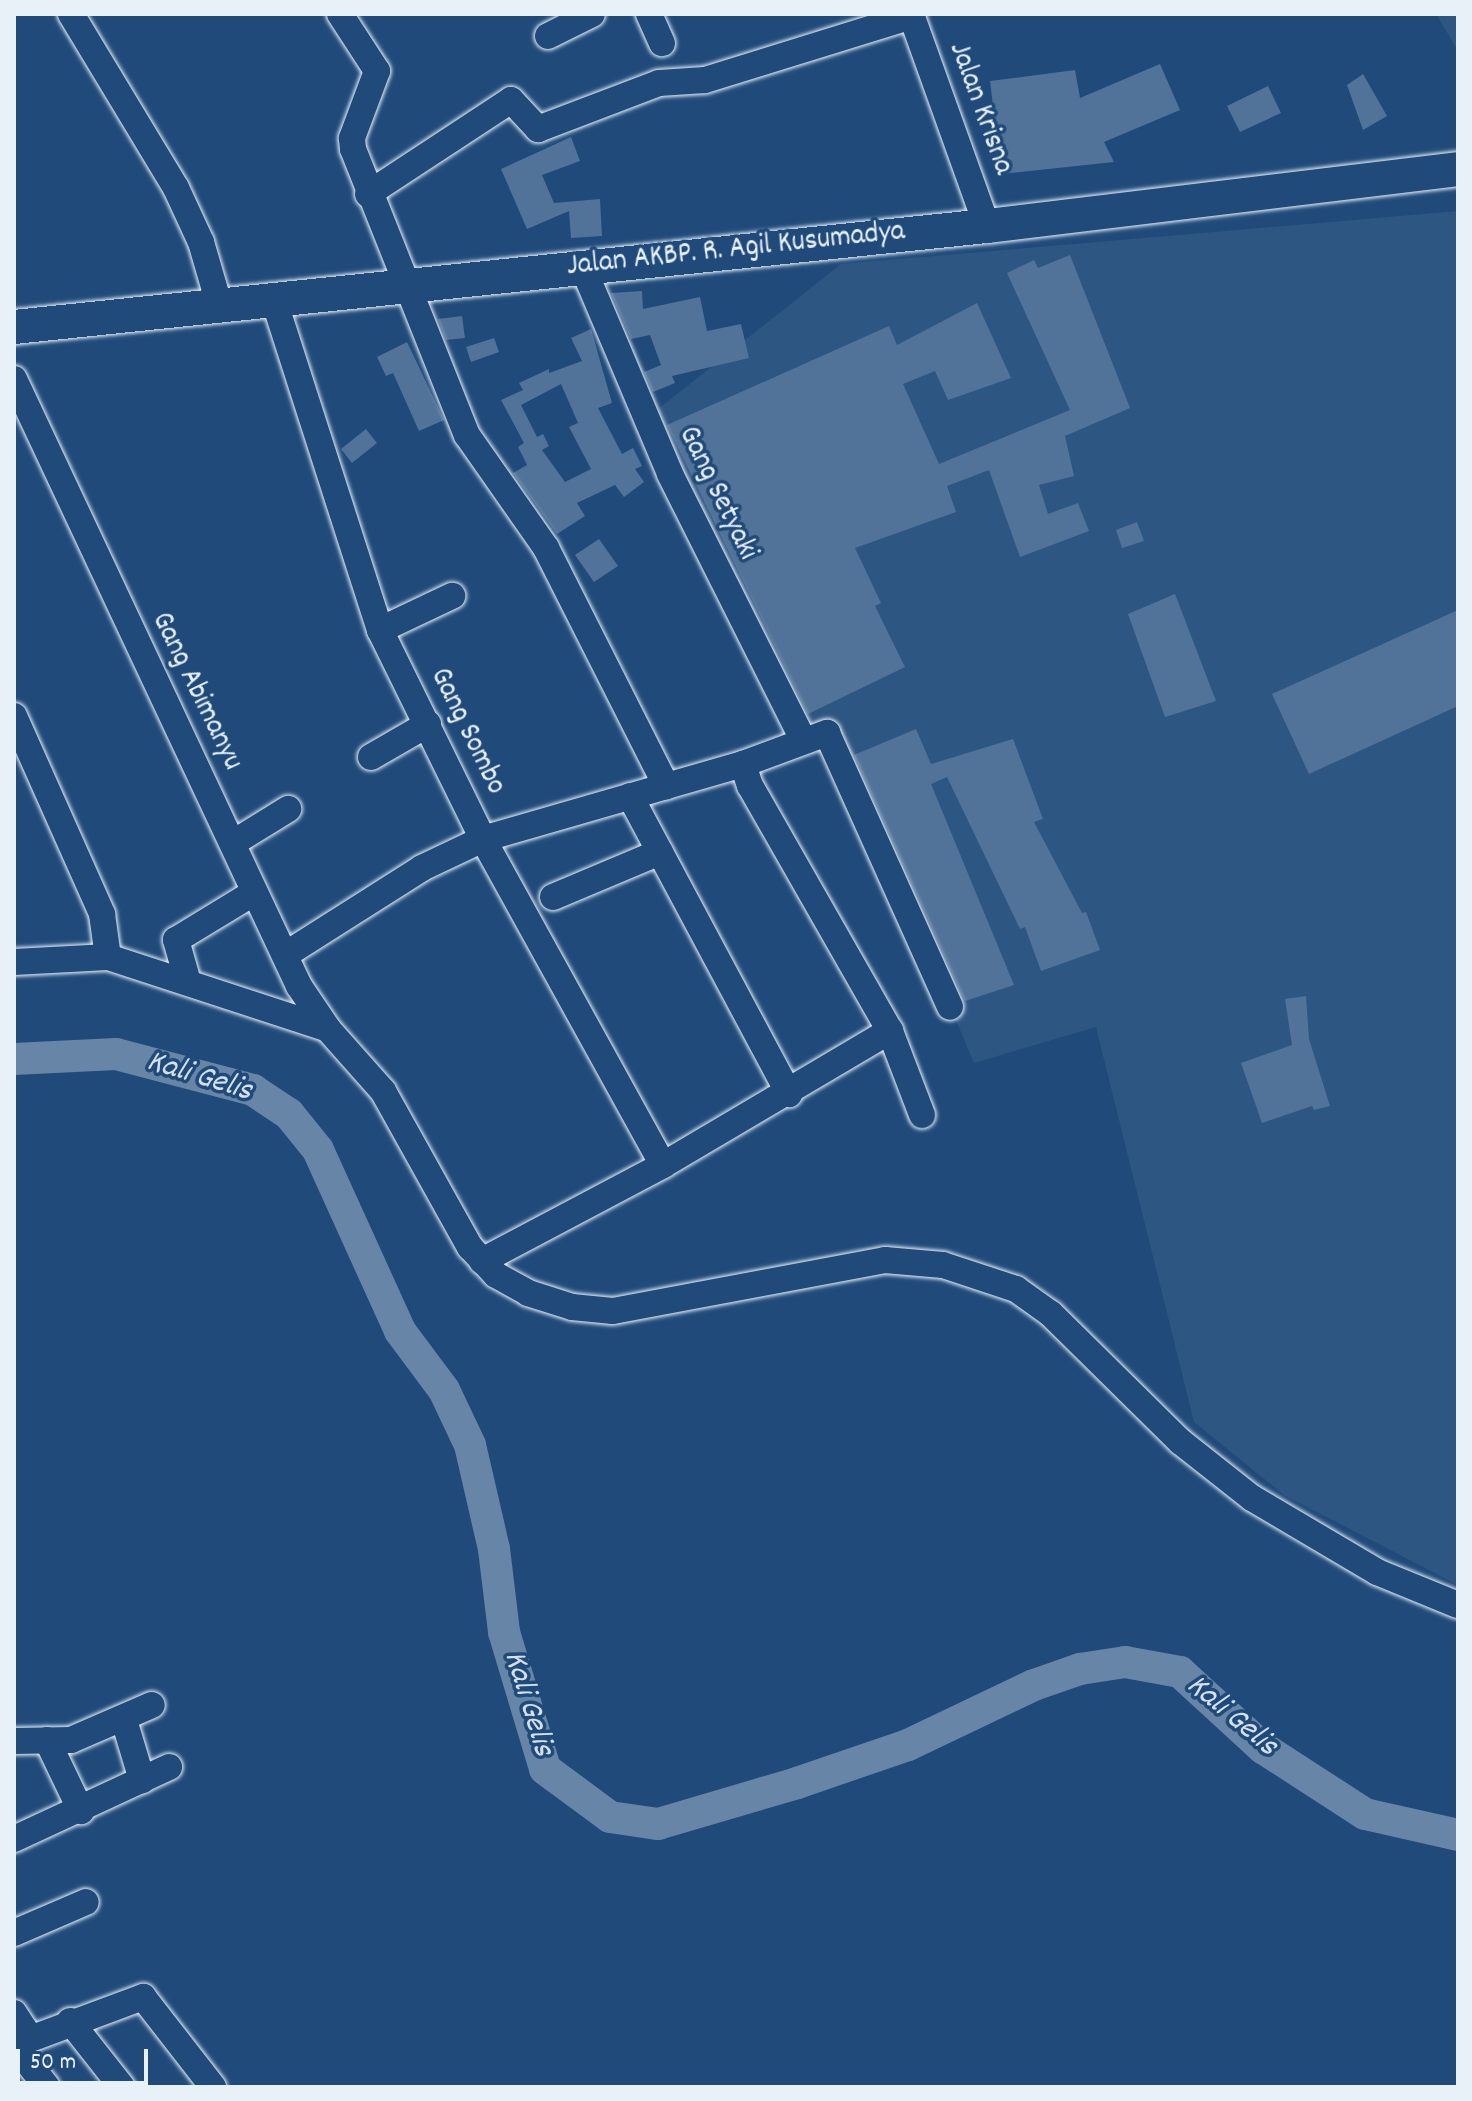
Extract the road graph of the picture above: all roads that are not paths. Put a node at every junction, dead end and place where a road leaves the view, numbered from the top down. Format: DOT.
graph roads {
  1 [pos="71,14"];
  2 [pos="340,14"];
  3 [pos="592,14"];
  4 [pos="649,14"];
  5 [pos="912,15"];
  6 [pos="548,36"];
  7 [pos="662,43"];
  8 [pos="1458,169"];
  9 [pos="368,194"];
  10 [pos="987,226"];
  11 [pos="584,270"];
  12 [pos="405,286"];
  13 [pos="274,300"];
  14 [pos="219,304"];
  15 [pos="16,321"];
  16 [pos="14,379"];
  17 [pos="452,596"];
  18 [pos="380,630"];
  19 [pos="14,716"];
  20 [pos="428,724"];
  21 [pos="803,740"];
  22 [pos="371,757"];
  23 [pos="743,764"];
  24 [pos="666,786"];
  25 [pos="630,796"];
  26 [pos="288,809"];
  27 [pos="483,839"];
  28 [pos="233,843"];
  29 [pos="660,852"];
  30 [pos="255,892"];
  31 [pos="553,897"];
  32 [pos="285,955"];
  33 [pos="108,957"];
  34 [pos="14,962"];
  35 [pos="188,982"];
  36 [pos="950,1007"];
  37 [pos="328,1029"];
  38 [pos="890,1031"];
  39 [pos="789,1094"];
  40 [pos="922,1115"];
  41 [pos="663,1165"];
  42 [pos="482,1261"];
  43 [pos="1458,1605"];
  44 [pos="152,1705"];
  45 [pos="124,1720"];
  46 [pos="47,1740"];
  47 [pos="14,1741"];
  48 [pos="169,1767"];
  49 [pos="142,1780"];
  50 [pos="81,1811"];
  51 [pos="14,1839"];
  52 [pos="86,1902"];
  53 [pos="14,1933"];
  54 [pos="14,2013"];
  55 [pos="70,2021"];
  56 [pos="19,2043"];
  57 [pos="47,2087"];
  58 [pos="122,2087"];
  59 [pos="213,2087"];
  1 -- 14 [label="street"];
  2 -- 9 [label="street"];
  3 -- 6 [label="street"];
  4 -- 7 [label="street"];
  5 -- 9 [label="street"];
  5 -- 10 [label="street, Jalan Krisna"];
  8 -- 10 [label="main road, Jalan AKBP. R. Agil Kusumadya"];
  9 -- 12 [label="street"];
  10 -- 11 [label="main road, Jalan AKBP. R. Agil Kusumadya"];
  11 -- 12 [label="main road, Jalan AKBP. R. Agil Kusumadya"];
  11 -- 21 [label="street, Gang Setyaki"];
  12 -- 13 [label="main road, Jalan AKBP. R. Agil Kusumadya"];
  12 -- 24 [label="street"];
  13 -- 14 [label="main road, Jalan AKBP. R. Agil Kusumadya"];
  13 -- 18 [label="street, Gang Sombo"];
  14 -- 15 [label="main road, Jalan AKBP. R. Agil Kusumadya"];
  16 -- 28 [label="street, Gang Abimanyu"];
  17 -- 18 [label="street"];
  18 -- 20 [label="street, Gang Sombo"];
  19 -- 33 [label="street"];
  20 -- 22 [label="street"];
  20 -- 27 [label="street, Gang Sombo"];
  21 -- 23 [label="street"];
  21 -- 36 [label="street"];
  23 -- 24 [label="street"];
  23 -- 38 [label="street"];
  24 -- 25 [label="street"];
  25 -- 27 [label="street"];
  25 -- 29 [label="street"];
  26 -- 28 [label="street"];
  27 -- 32 [label="street"];
  27 -- 41 [label="street, Gang Sombo"];
  28 -- 30 [label="street, Gang Abimanyu"];
  29 -- 31 [label="street"];
  29 -- 39 [label="street"];
  30 -- 32 [label="street, Gang Abimanyu"];
  30 -- 35 [label="street"];
  32 -- 37 [label="street, Gang Abimanyu"];
  33 -- 34 [label="street"];
  33 -- 35 [label="street"];
  35 -- 37 [label="street"];
  37 -- 42 [label="street, Gang Abimanyu"];
  38 -- 39 [label="street"];
  38 -- 40 [label="street"];
  39 -- 41 [label="street"];
  41 -- 42 [label="street"];
  42 -- 43 [label="street"];
  44 -- 45 [label="street"];
  45 -- 46 [label="street"];
  45 -- 49 [label="street"];
  46 -- 47 [label="street"];
  46 -- 50 [label="street"];
  48 -- 49 [label="street"];
  49 -- 50 [label="street"];
  50 -- 51 [label="street"];
  52 -- 53 [label="street"];
  54 -- 56 [label="street"];
  55 -- 56 [label="street"];
  55 -- 58 [label="street"];
  55 -- 59 [label="street"];
  56 -- 57 [label="street"];
}
